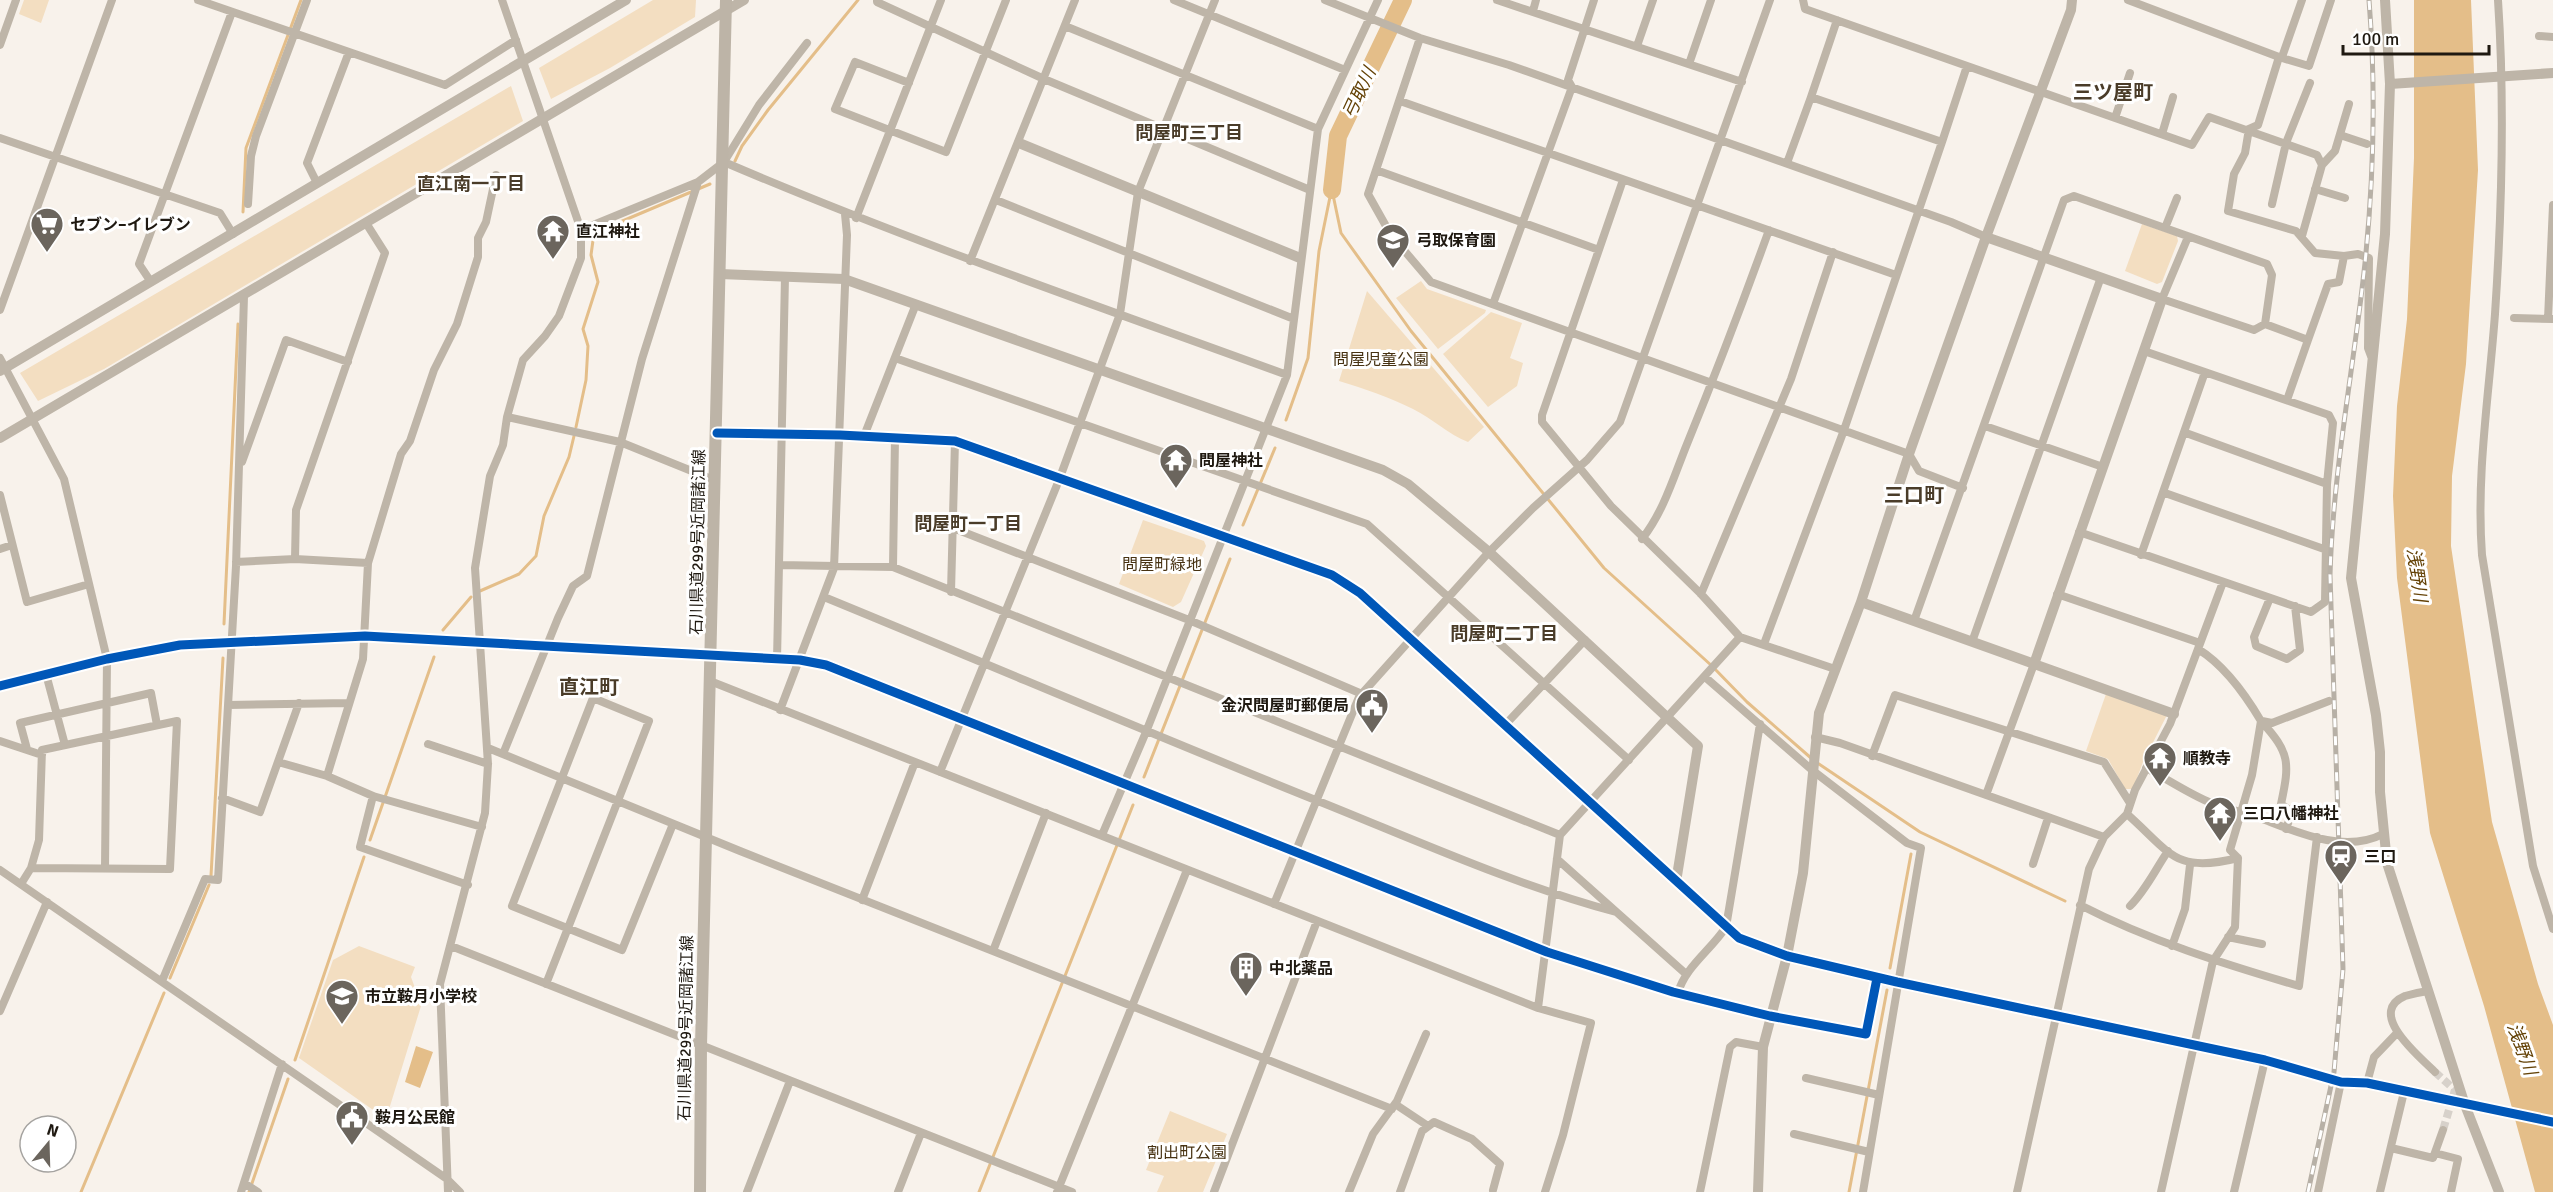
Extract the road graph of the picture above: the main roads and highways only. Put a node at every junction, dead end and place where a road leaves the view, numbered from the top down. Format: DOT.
graph roads {
  1 [pos="726,5"];
  2 [pos="700,1192"];
  1 -- 2 [label="main road, 石川県道299号近岡諸江線"];
}
